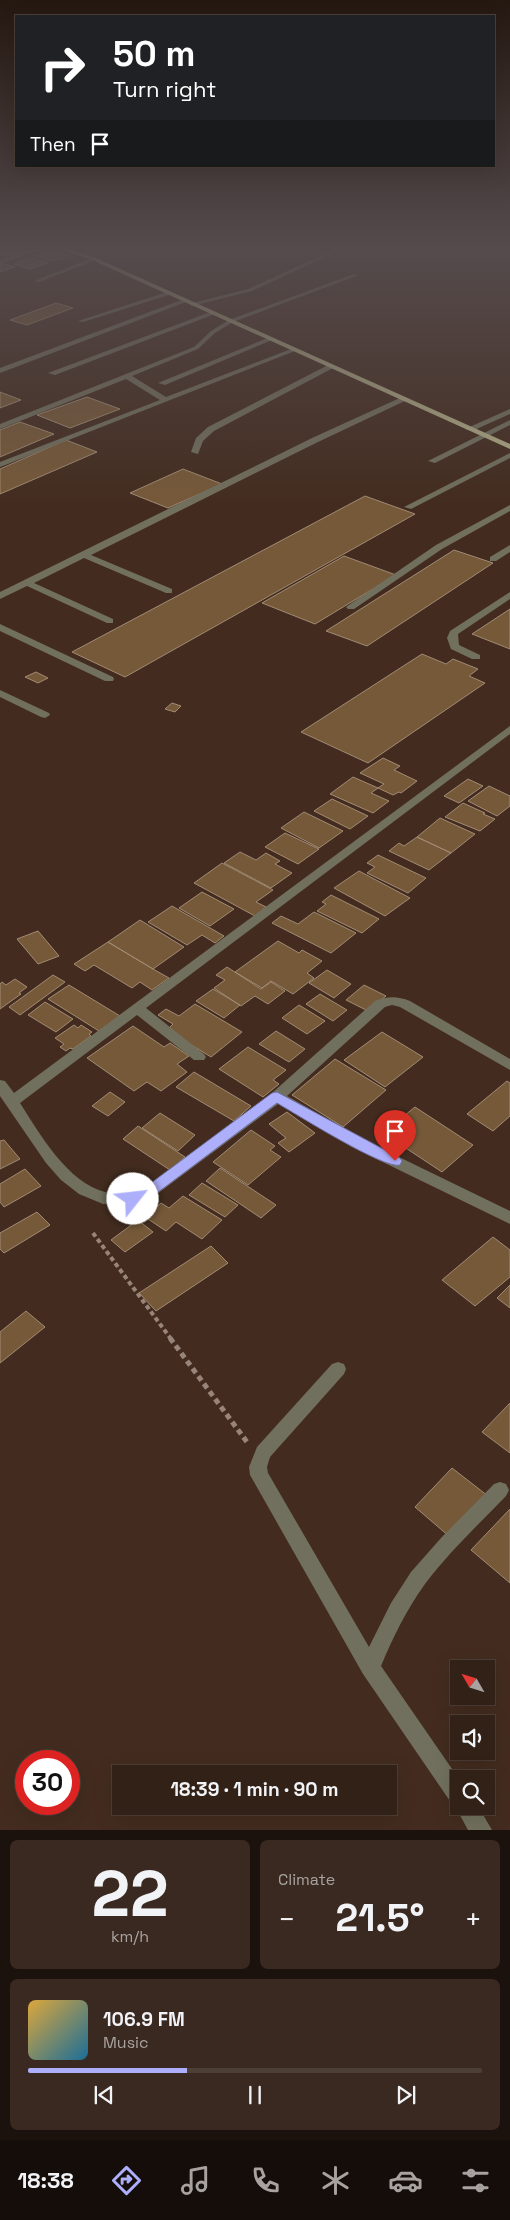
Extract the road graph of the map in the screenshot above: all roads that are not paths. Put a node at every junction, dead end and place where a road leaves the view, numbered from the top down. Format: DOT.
graph roads {
  1 [pos="95,334"];
  2 [pos="157,334"];
  3 [pos="210,334"];
  4 [pos="260,334"];
  5 [pos="270,339"];
  6 [pos="293,350"];
  7 [pos="331,367"];
  8 [pos="0,371"];
  9 [pos="52,373"];
  10 [pos="126,376"];
  11 [pos="162,383"];
  12 [pos="164,399"];
  13 [pos="405,399"];
  14 [pos="510,411"];
  15 [pos="510,422"];
  16 [pos="0,427"];
  17 [pos="469,429"];
  18 [pos="484,435"];
  19 [pos="510,447"];
  20 [pos="195,452"];
  21 [pos="510,455"];
  22 [pos="432,461"];
  23 [pos="0,465"];
  24 [pos="408,507"];
  25 [pos="510,508"];
  26 [pos="510,548"];
  27 [pos="84,555"];
  28 [pos="492,559"];
  29 [pos="27,583"];
  30 [pos="169,590"];
  31 [pos="510,595"];
  32 [pos="0,596"];
  33 [pos="351,607"];
  34 [pos="110,621"];
  35 [pos="0,628"];
  36 [pos="476,657"];
  37 [pos="109,679"];
  38 [pos="0,693"];
  39 [pos="45,715"];
  40 [pos="510,729"];
  41 [pos="138,1010"];
  42 [pos="199,1057"];
  43 [pos="510,1065"];
  44 [pos="0,1085"];
  45 [pos="277,1097"];
  46 [pos="12,1102"];
  47 [pos="508,1213"];
  48 [pos="338,1369"];
  49 [pos="500,1490"];
  50 [pos="370,1667"];
  51 [pos="450,1784"];
  52 [pos="471,1815"];
  53 [pos="481,1830"];
  1 -- 8 [label="street"];
  2 -- 9 [label="street"];
  3 -- 10 [label="street"];
  4 -- 5 [label="main road"];
  5 -- 6 [label="main road"];
  5 -- 11 [label="street"];
  6 -- 7 [label="main road"];
  6 -- 12 [label="street"];
  7 -- 13 [label="main road"];
  7 -- 20 [label="street"];
  10 -- 12 [label="street"];
  10 -- 16 [label="street"];
  12 -- 23 [label="street"];
  13 -- 17 [label="main road"];
  13 -- 27 [label="street"];
  14 -- 17 [label="street"];
  15 -- 18 [label="street"];
  17 -- 18 [label="main road"];
  18 -- 19 [label="main road"];
  18 -- 22 [label="street"];
  21 -- 24 [label="street"];
  25 -- 33 [label="street"];
  26 -- 28 [label="street"];
  27 -- 29 [label="street"];
  27 -- 30 [label="street"];
  29 -- 32 [label="street"];
  29 -- 34 [label="street"];
  31 -- 36 [label="street"];
  35 -- 37 [label="street"];
  38 -- 39 [label="street"];
  40 -- 41 [label="street"];
  41 -- 42 [label="street"];
  41 -- 46 [label="street"];
  43 -- 45 [label="street"];
  44 -- 46 [label="street"];
  45 -- 46 [label="street"];
  45 -- 47 [label="street"];
  48 -- 50 [label="street"];
  49 -- 50 [label="street"];
  50 -- 51 [label="street"];
  52 -- 53 [label="street"];
}
